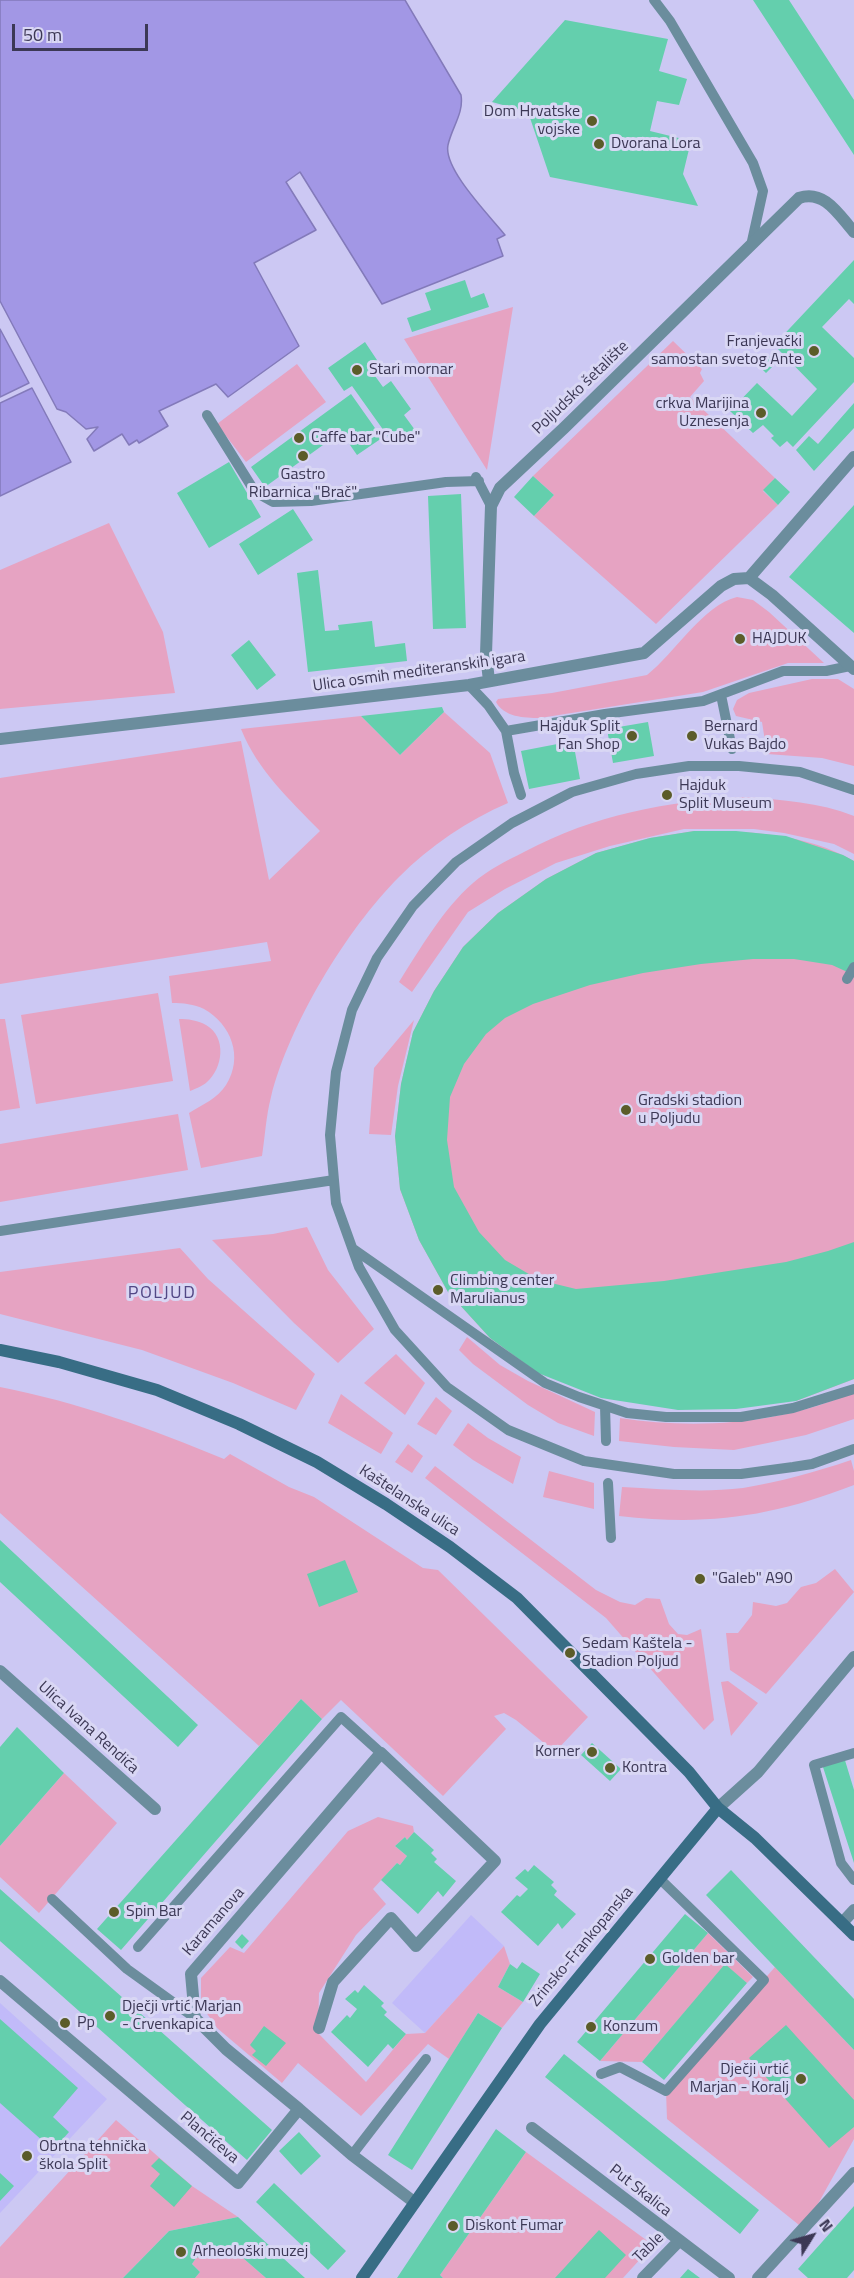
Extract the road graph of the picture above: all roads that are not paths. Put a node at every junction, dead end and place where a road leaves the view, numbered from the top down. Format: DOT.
graph roads {
  1 [pos="654,0"];
  2 [pos="854,232"];
  3 [pos="752,242"];
  4 [pos="207,415"];
  5 [pos="854,457"];
  6 [pos="491,506"];
  7 [pos="748,578"];
  8 [pos="852,667"];
  9 [pos="489,681"];
  10 [pos="469,685"];
  11 [pos="721,695"];
  12 [pos="506,731"];
  13 [pos="0,739"];
  14 [pos="732,749"];
  15 [pos="854,790"];
  16 [pos="521,795"];
  17 [pos="854,967"];
  18 [pos="847,979"];
  19 [pos="334,1180"];
  20 [pos="0,1231"];
  21 [pos="352,1248"];
  22 [pos="0,1350"];
  23 [pos="854,1389"];
  24 [pos="605,1406"];
  25 [pos="606,1441"];
  26 [pos="854,1449"];
  27 [pos="608,1484"];
  28 [pos="610,1538"];
  29 [pos="854,1657"];
  30 [pos="0,1671"];
  31 [pos="381,1753"];
  32 [pos="854,1753"];
  33 [pos="718,1808"];
  34 [pos="155,1809"];
  35 [pos="660,1879"];
  36 [pos="854,1880"];
  37 [pos="52,1899"];
  38 [pos="854,1910"];
  39 [pos="842,1923"];
  40 [pos="854,1935"];
  41 [pos="138,1947"];
  42 [pos="0,1981"];
  43 [pos="195,2018"];
  44 [pos="319,2028"];
  45 [pos="426,2059"];
  46 [pos="601,2074"];
  47 [pos="299,2109"];
  48 [pos="532,2128"];
  49 [pos="352,2155"];
  50 [pos="854,2173"];
  51 [pos="414,2202"];
  52 [pos="679,2241"];
  53 [pos="362,2278"];
  54 [pos="643,2278"];
  55 [pos="729,2278"];
  56 [pos="758,2278"];
  1 -- 3 [label="lane"];
  2 -- 3 [label="street, Poljudsko šetalište"];
  3 -- 6 [label="street, Poljudsko šetalište"];
  4 -- 6 [label="lane"];
  5 -- 7 [label="street"];
  6 -- 9 [label="street"];
  7 -- 8 [label="street"];
  7 -- 9 [label="street, Ulica osmih mediteranskih igara"];
  8 -- 11 [label="lane"];
  9 -- 10 [label="street, Ulica osmih mediteranskih igara"];
  10 -- 12 [label="lane"];
  10 -- 13 [label="street, Ulica osmih mediteranskih igara"];
  11 -- 12 [label="lane"];
  11 -- 14 [label="lane"];
  12 -- 16 [label="lane"];
  15 -- 19 [label="lane"];
  17 -- 18 [label="lane"];
  19 -- 20 [label="lane"];
  19 -- 21 [label="lane"];
  21 -- 24 [label="lane"];
  21 -- 26 [label="lane"];
  22 -- 33 [label="main road, Kaštelanska ulica"];
  23 -- 24 [label="lane"];
  24 -- 25 [label="lane"];
  27 -- 28 [label="lane"];
  29 -- 33 [label="street, Zrinsko-Frankopanska"];
  30 -- 34 [label="street, Ulica Ivana Rendića"];
  31 -- 41 [label="lane"];
  31 -- 43 [label="street, Karamanova"];
  31 -- 44 [label="street"];
  32 -- 36 [label="lane"];
  33 -- 35 [label="main road, Zrinsko-Frankopanska"];
  33 -- 39 [label="main road, Kaštelanska ulica"];
  35 -- 46 [label="lane"];
  35 -- 51 [label="main road, Zrinsko-Frankopanska"];
  37 -- 43 [label="lane"];
  38 -- 39 [label="street"];
  39 -- 40 [label="main road, Kaštelanska ulica"];
  42 -- 47 [label="street, Plančićeva"];
  43 -- 47 [label="street"];
  45 -- 49 [label="lane"];
  47 -- 49 [label="street"];
  48 -- 52 [label="street, Put Skalica"];
  49 -- 51 [label="street"];
  50 -- 56 [label="street"];
  51 -- 53 [label="main road, Zrinsko-Frankopanska"];
  52 -- 54 [label="street, Table"];
  52 -- 55 [label="street, Put Skalica"];
}
